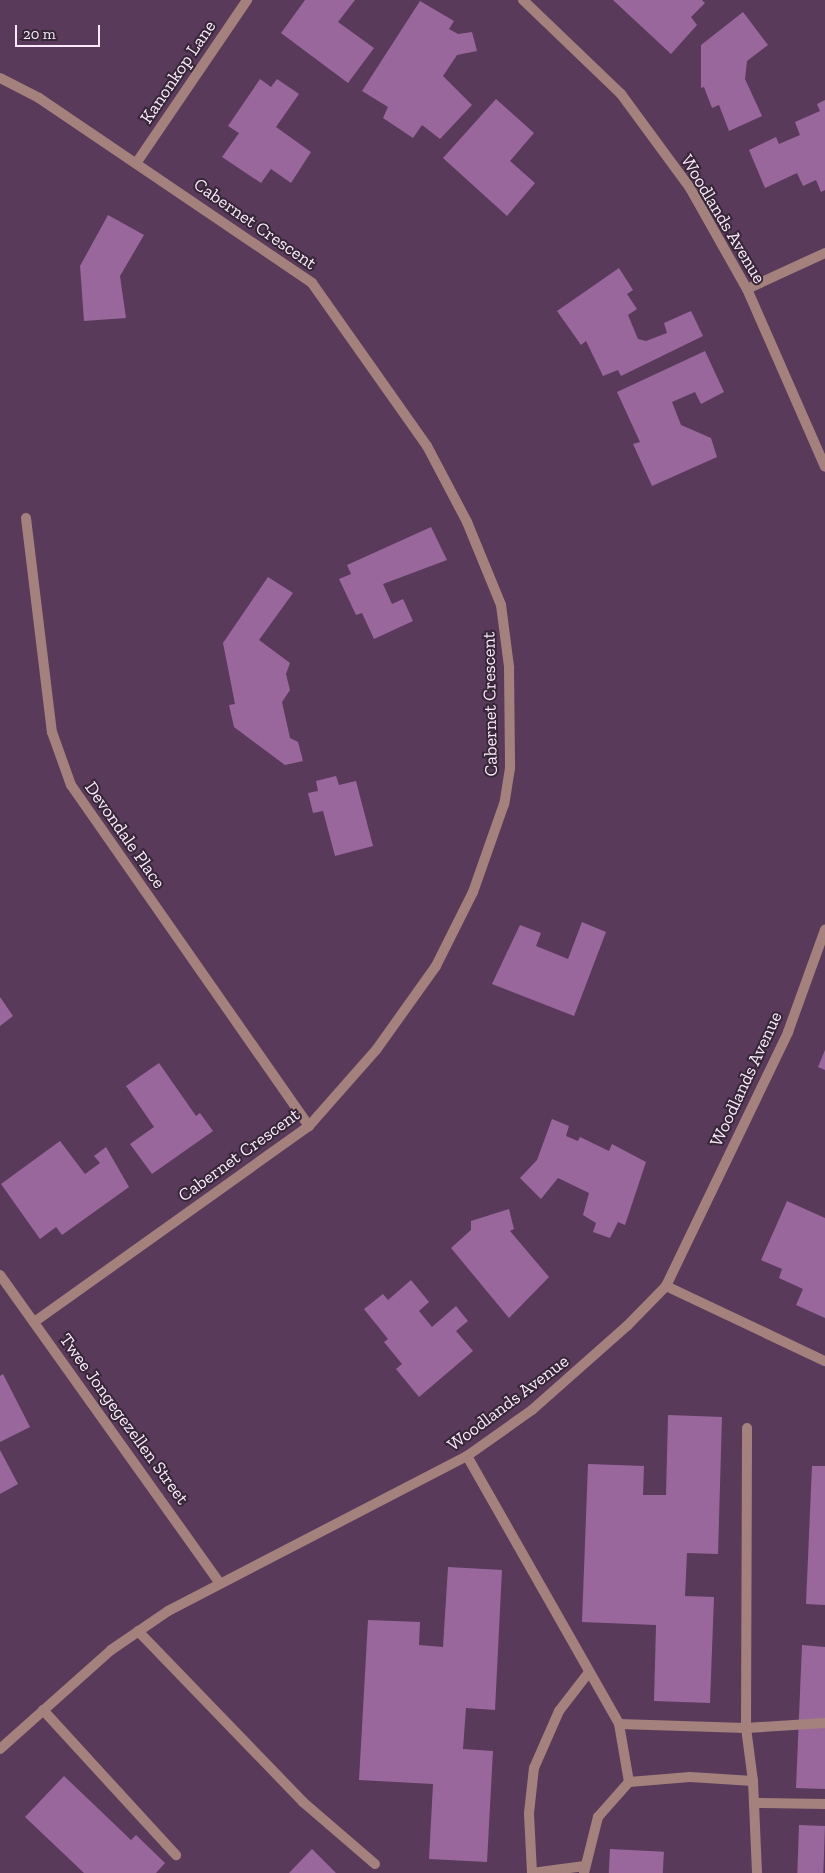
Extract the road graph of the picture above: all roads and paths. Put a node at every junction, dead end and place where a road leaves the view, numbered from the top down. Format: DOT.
graph roads {
  1 [pos="247,0"];
  2 [pos="523,0"];
  3 [pos="0,78"];
  4 [pos="137,162"];
  5 [pos="825,253"];
  6 [pos="747,289"];
  7 [pos="825,467"];
  8 [pos="26,518"];
  9 [pos="825,930"];
  10 [pos="309,1126"];
  11 [pos="0,1275"];
  12 [pos="666,1286"];
  13 [pos="34,1322"];
  14 [pos="825,1361"];
  15 [pos="747,1428"];
  16 [pos="467,1456"];
  17 [pos="220,1583"];
  18 [pos="138,1631"];
  19 [pos="588,1672"];
  20 [pos="43,1710"];
  21 [pos="825,1723"];
  22 [pos="619,1724"];
  23 [pos="746,1728"];
  24 [pos="0,1749"];
  25 [pos="753,1781"];
  26 [pos="629,1782"];
  27 [pos="756,1803"];
  28 [pos="825,1804"];
  29 [pos="176,1855"];
  30 [pos="375,1864"];
  31 [pos="585,1870"];
  32 [pos="532,1873"];
  33 [pos="757,1873"];
  1 -- 4 [label="street, Kanonkop Lane"];
  2 -- 6 [label="street, Woodlands Avenue"];
  3 -- 4 [label="street, Cabernet Crescent"];
  4 -- 10 [label="street, Cabernet Crescent"];
  5 -- 6 [label="street"];
  6 -- 7 [label="street, Woodlands Avenue"];
  8 -- 10 [label="street, Devondale Place"];
  9 -- 12 [label="street, Woodlands Avenue"];
  10 -- 13 [label="street, Cabernet Crescent"];
  11 -- 13 [label="street, Twee Jongegezellen Street"];
  12 -- 14 [label="street"];
  12 -- 16 [label="street, Woodlands Avenue"];
  13 -- 17 [label="street, Twee Jongegezellen Street"];
  15 -- 23 [label="street"];
  16 -- 17 [label="street, Woodlands Avenue"];
  16 -- 19 [label="street"];
  17 -- 18 [label="street, Woodlands Avenue"];
  18 -- 20 [label="street, Woodlands Avenue"];
  18 -- 30 [label="street"];
  19 -- 22 [label="street"];
  19 -- 32 [label="street"];
  20 -- 24 [label="street, Woodlands Avenue"];
  20 -- 29 [label="street"];
  21 -- 23 [label="street"];
  22 -- 23 [label="street"];
  22 -- 26 [label="street"];
  23 -- 25 [label="street"];
  25 -- 26 [label="street"];
  25 -- 27 [label="street"];
  26 -- 31 [label="street"];
  27 -- 28 [label="street"];
  27 -- 33 [label="street"];
  31 -- 32 [label="street"];
}
